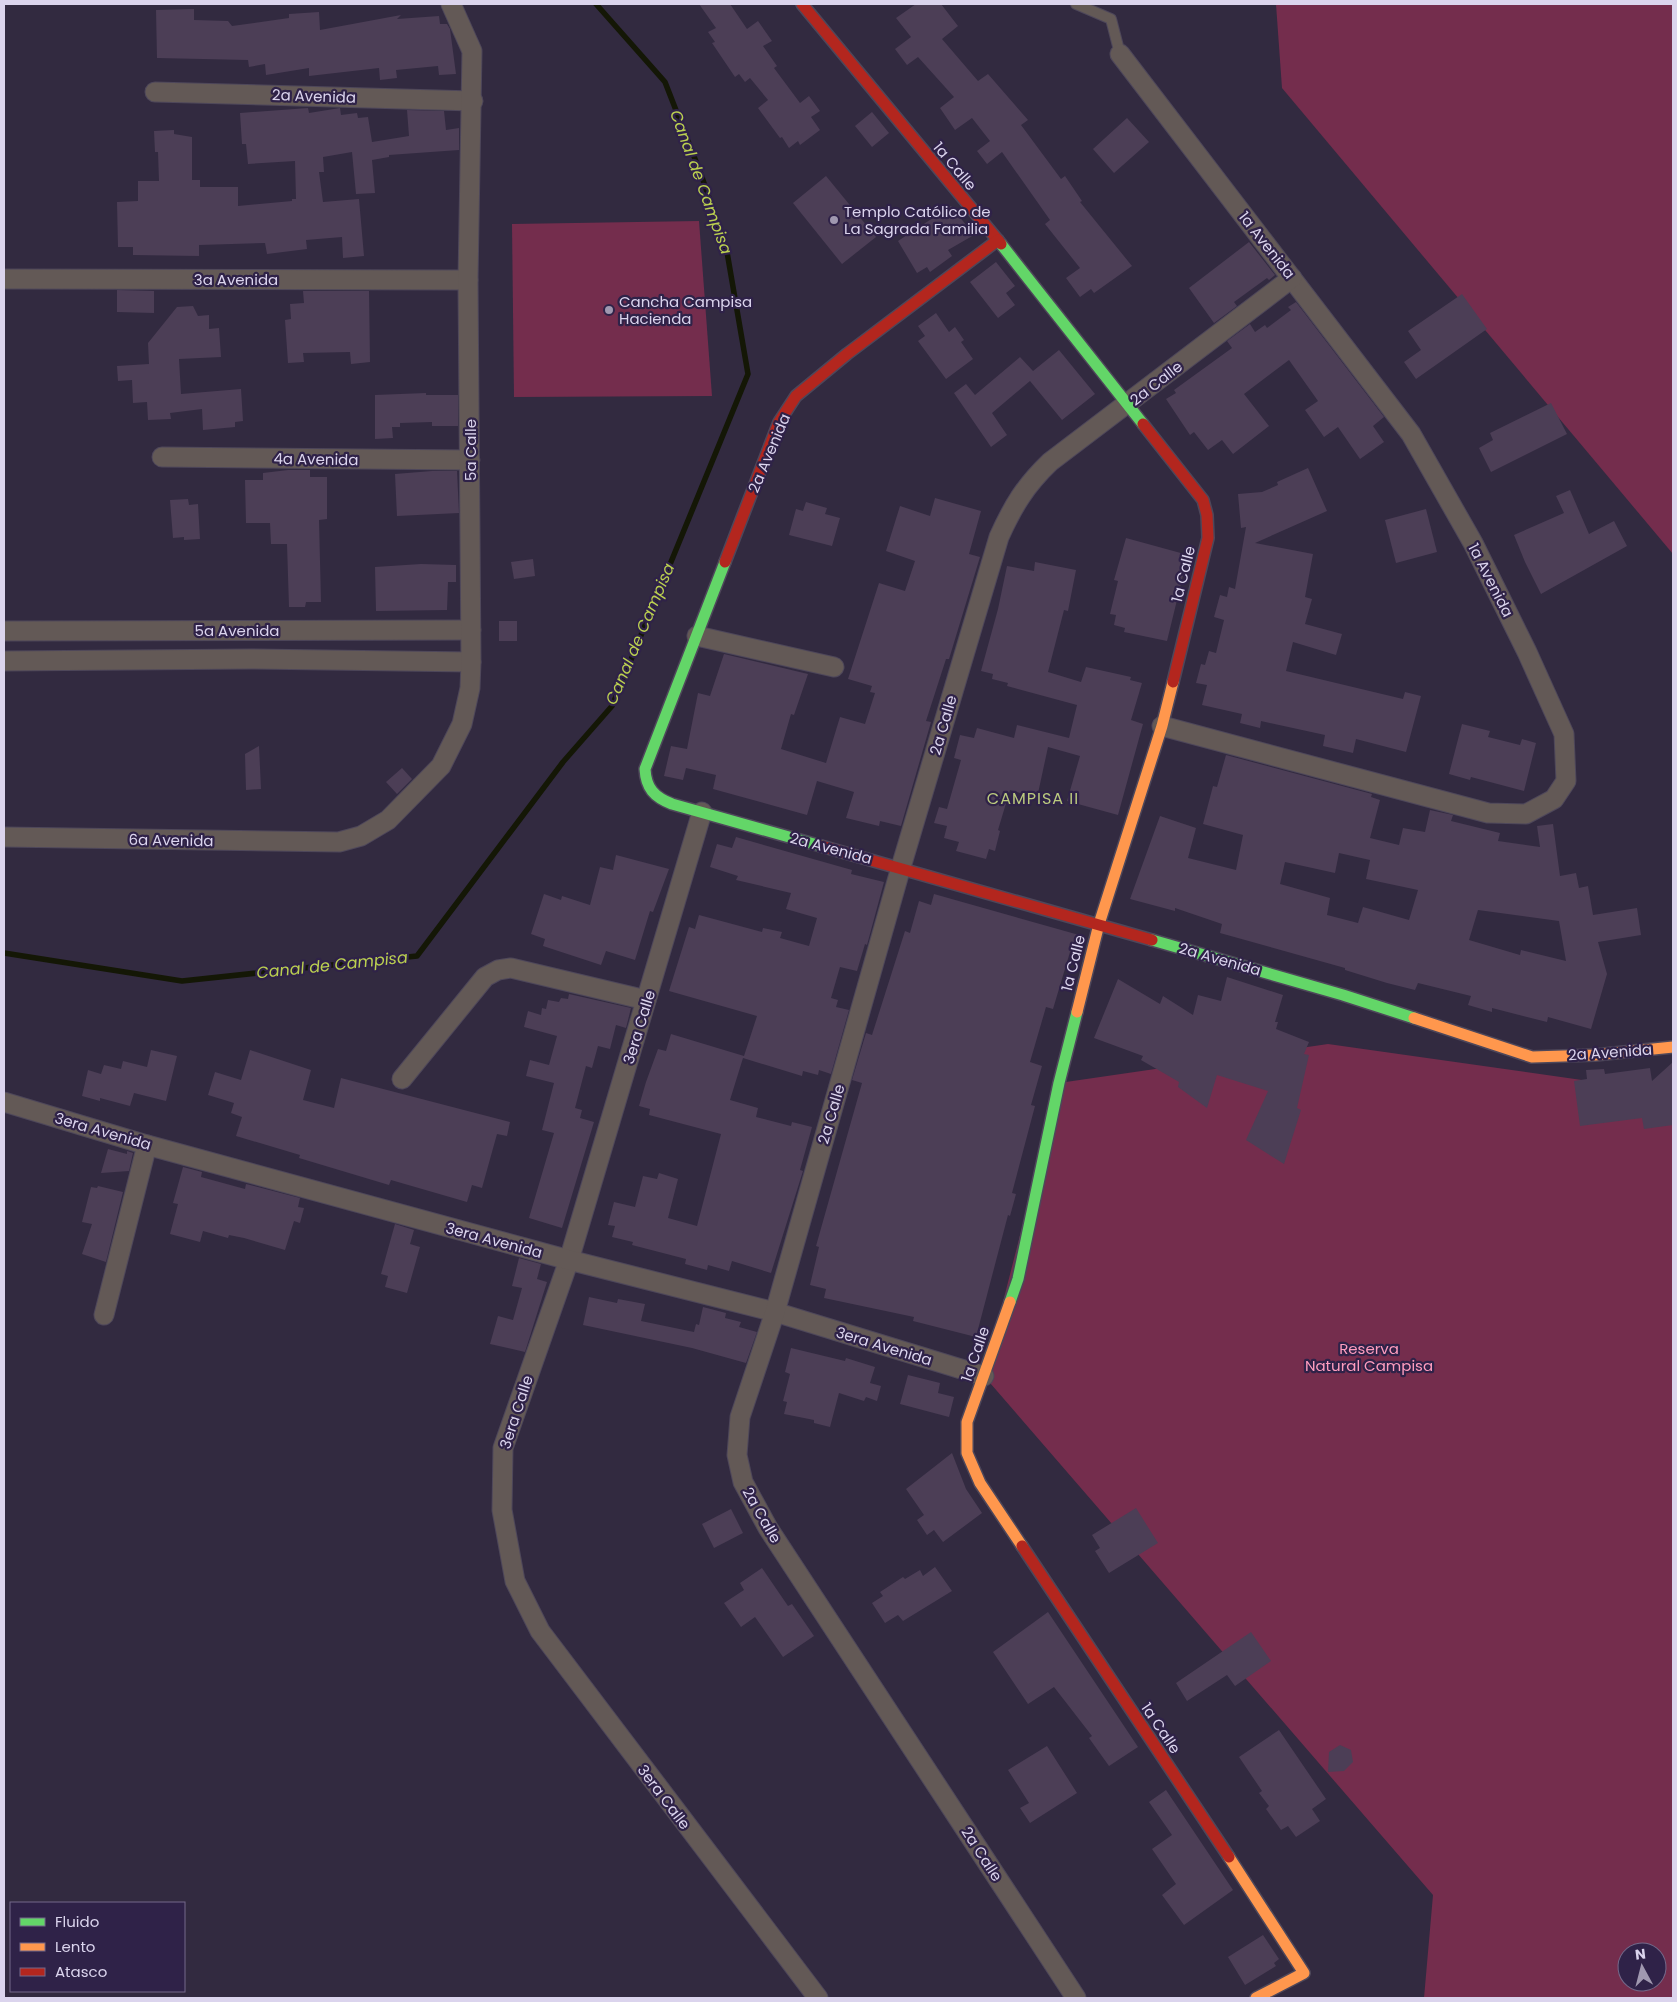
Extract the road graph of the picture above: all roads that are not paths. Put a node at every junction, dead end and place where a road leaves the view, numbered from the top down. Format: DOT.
graph roads {
  1 [pos="451,4"];
  2 [pos="802,4"];
  3 [pos="1076,4"];
  4 [pos="1120,54"];
  5 [pos="155,92"];
  6 [pos="473,101"];
  7 [pos="998,240"];
  8 [pos="1292,278"];
  9 [pos="4,279"];
  10 [pos="468,280"];
  11 [pos="1127,405"];
  12 [pos="162,457"];
  13 [pos="470,460"];
  14 [pos="251,630"];
  15 [pos="471,630"];
  16 [pos="4,631"];
  17 [pos="696,636"];
  18 [pos="252,659"];
  19 [pos="4,661"];
  20 [pos="471,662"];
  21 [pos="834,668"];
  22 [pos="1162,726"];
  23 [pos="702,812"];
  24 [pos="4,837"];
  25 [pos="339,842"];
  26 [pos="901,867"];
  27 [pos="1098,924"];
  28 [pos="646,1000"];
  29 [pos="1673,1047"];
  30 [pos="402,1079"];
  31 [pos="4,1102"];
  32 [pos="147,1145"];
  33 [pos="569,1260"];
  34 [pos="775,1312"];
  35 [pos="104,1316"];
  36 [pos="984,1376"];
  37 [pos="818,1998"];
  38 [pos="1076,1998"];
  39 [pos="1256,1998"];
  1 -- 6 [label="street, 5a Calle"];
  2 -- 7 [label="street, 1a Calle"];
  3 -- 4 [label="lane"];
  4 -- 8 [label="street, 1a Avenida"];
  5 -- 6 [label="street, 2a Avenida"];
  6 -- 10 [label="street, 5a Calle"];
  7 -- 11 [label="street, 1a Calle"];
  7 -- 17 [label="street, 2a Avenida"];
  8 -- 11 [label="street, 2a Calle"];
  8 -- 22 [label="street, 1a Avenida"];
  9 -- 10 [label="street, 3a Avenida"];
  10 -- 13 [label="street, 5a Calle"];
  11 -- 22 [label="street, 1a Calle"];
  11 -- 26 [label="street, 2a Calle"];
  12 -- 13 [label="street, 4a Avenida"];
  13 -- 15 [label="street, 5a Calle"];
  14 -- 15 [label="street, 5a Avenida"];
  14 -- 16 [label="street, 5a Avenida"];
  14 -- 18 [label="street"];
  15 -- 20 [label="street, 5a Calle"];
  17 -- 21 [label="street"];
  17 -- 23 [label="street, 2a Avenida"];
  18 -- 19 [label="street, 5a Avenida"];
  18 -- 20 [label="street, 5a Avenida"];
  20 -- 25 [label="street, 5a Calle"];
  22 -- 27 [label="street, 1a Calle"];
  23 -- 26 [label="street, 2a Avenida"];
  23 -- 28 [label="street, 3era Calle"];
  24 -- 25 [label="street, 6a Avenida"];
  26 -- 27 [label="street, 2a Avenida"];
  26 -- 34 [label="street, 2a Calle"];
  27 -- 29 [label="street, 2a Avenida"];
  27 -- 36 [label="street, 1a Calle"];
  28 -- 30 [label="street"];
  28 -- 33 [label="street, 3era Calle"];
  31 -- 32 [label="street, 3era Avenida"];
  32 -- 33 [label="street, 3era Avenida"];
  32 -- 35 [label="street"];
  33 -- 34 [label="street, 3era Avenida"];
  33 -- 37 [label="street, 3era Calle"];
  34 -- 36 [label="street, 3era Avenida"];
  34 -- 38 [label="street, 2a Calle"];
  36 -- 39 [label="street, 1a Calle"];
}
